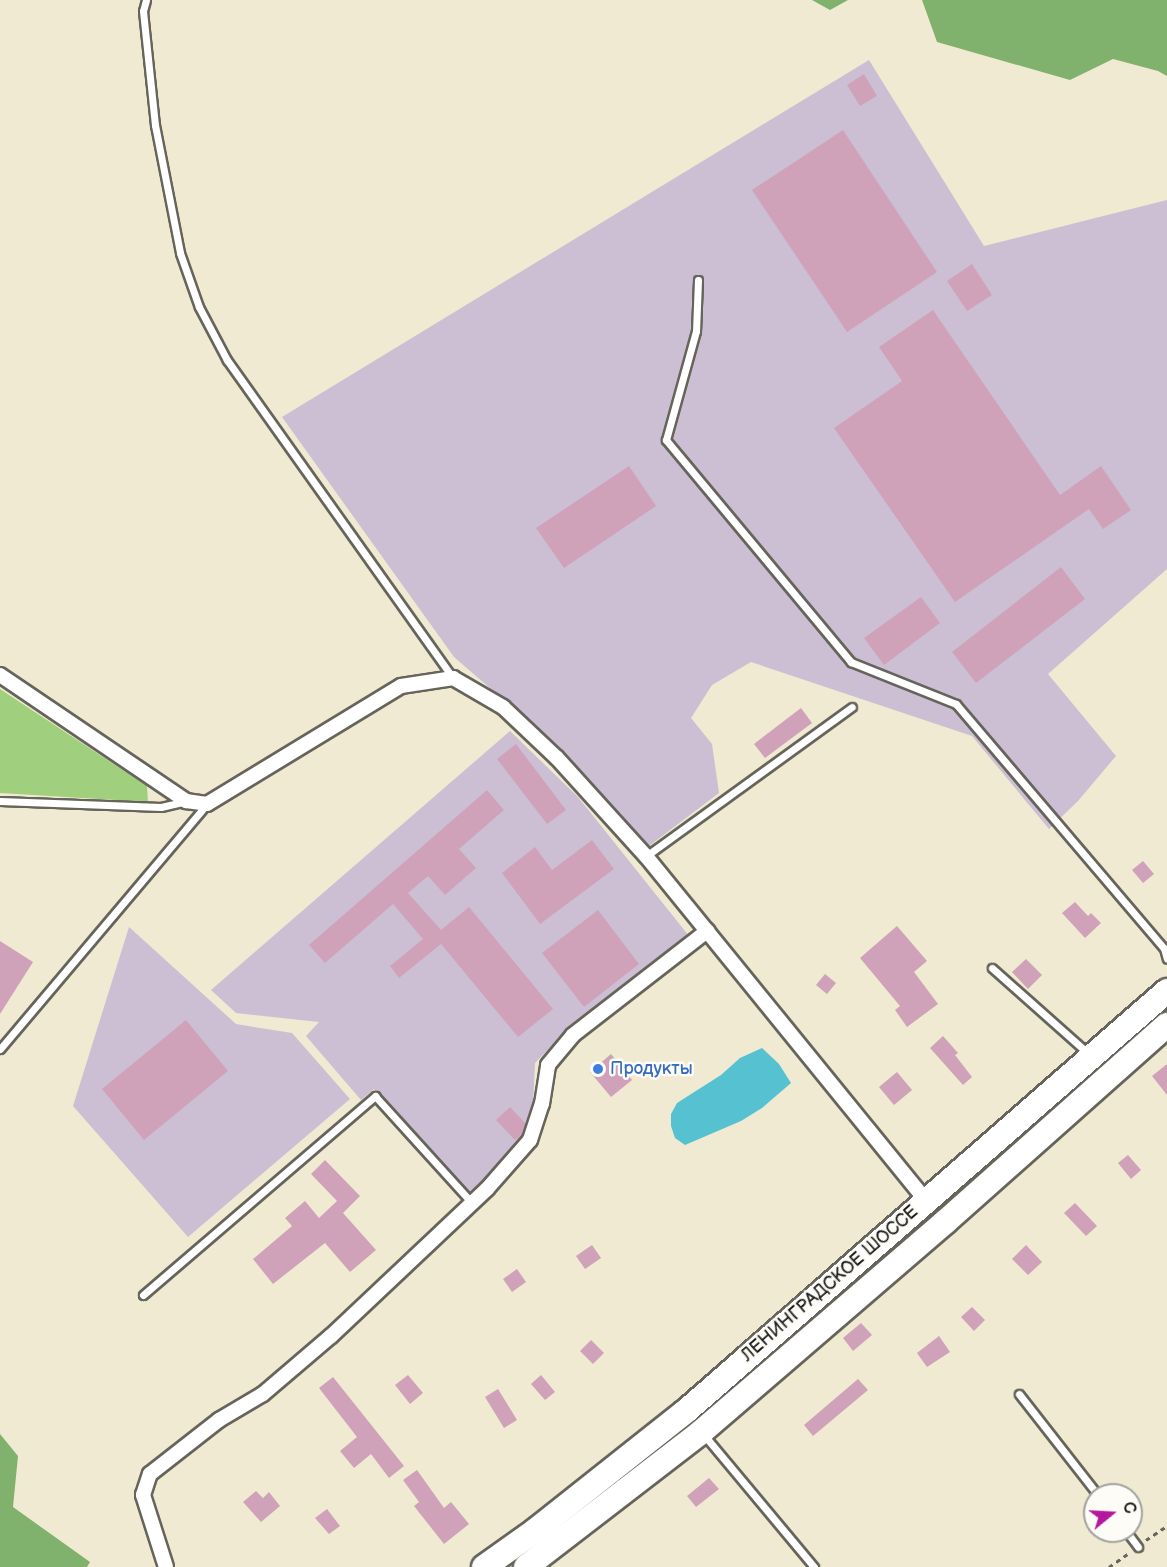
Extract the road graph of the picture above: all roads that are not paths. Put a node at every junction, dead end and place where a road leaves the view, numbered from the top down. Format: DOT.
graph roads {
  1 [pos="146,0"];
  2 [pos="698,280"];
  3 [pos="0,675"];
  4 [pos="453,678"];
  5 [pos="852,707"];
  6 [pos="0,801"];
  7 [pos="186,801"];
  8 [pos="207,804"];
  9 [pos="646,856"];
  10 [pos="707,931"];
  11 [pos="1165,948"];
  12 [pos="1167,959"];
  13 [pos="992,968"];
  14 [pos="1167,990"];
  15 [pos="1167,1025"];
  16 [pos="0,1050"];
  17 [pos="1091,1056"];
  18 [pos="926,1200"];
  19 [pos="472,1203"];
  20 [pos="143,1295"];
  21 [pos="1019,1394"];
  22 [pos="701,1432"];
  23 [pos="1089,1483"];
  24 [pos="1136,1543"];
  25 [pos="1138,1546"];
  26 [pos="166,1567"];
  27 [pos="484,1567"];
  28 [pos="526,1567"];
  29 [pos="814,1567"];
  1 -- 4 [label="lane"];
  2 -- 11 [label="lane"];
  3 -- 7 [label="street"];
  4 -- 8 [label="street"];
  4 -- 9 [label="street"];
  5 -- 9 [label="lane"];
  6 -- 7 [label="lane"];
  7 -- 8 [label="street"];
  8 -- 16 [label="lane"];
  9 -- 10 [label="street"];
  10 -- 18 [label="street"];
  10 -- 19 [label="street"];
  11 -- 12 [label="lane"];
  13 -- 17 [label="lane"];
  14 -- 17 [label="highway, ЛЕНИНГРАДСКОЕ ШОССЕ"];
  15 -- 22 [label="highway, ЛЕНИНГРАДСКОЕ ШОССЕ"];
  17 -- 18 [label="highway, ЛЕНИНГРАДСКОЕ ШОССЕ"];
  18 -- 27 [label="highway, ЛЕНИНГРАДСКОЕ ШОССЕ"];
  19 -- 20 [label="lane"];
  19 -- 26 [label="street"];
  21 -- 23 [label="lane"];
  22 -- 28 [label="highway, ЛЕНИНГРАДСКОЕ ШОССЕ"];
  22 -- 29 [label="lane"];
  24 -- 25 [label="lane"];
}
